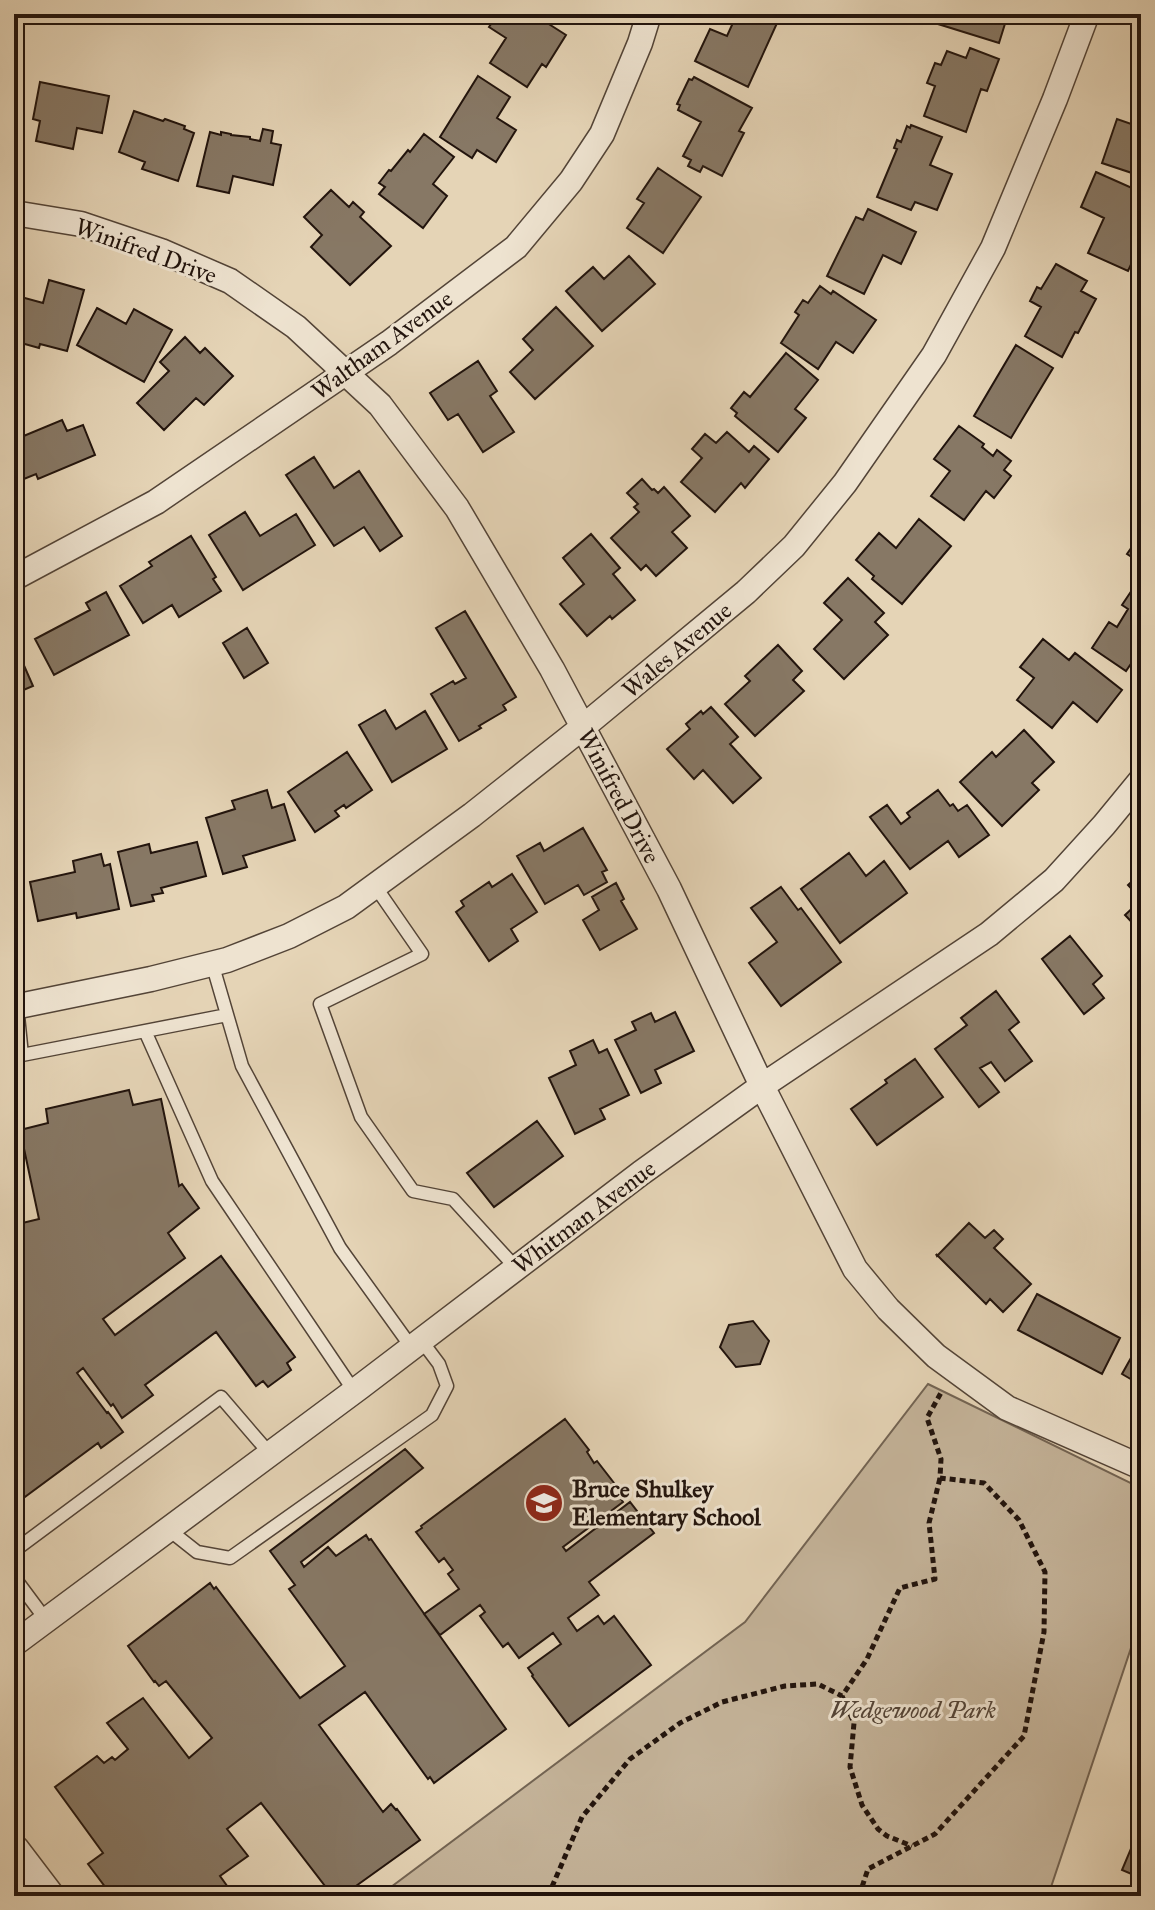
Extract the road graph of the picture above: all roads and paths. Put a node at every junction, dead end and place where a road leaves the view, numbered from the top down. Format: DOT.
graph roads {
  1 [pos="649,14"];
  2 [pos="1087,14"];
  3 [pos="14,213"];
  4 [pos="346,373"];
  5 [pos="14,578"];
  6 [pos="583,727"];
  7 [pos="1141,780"];
  8 [pos="375,886"];
  9 [pos="212,963"];
  10 [pos="16,1007"];
  11 [pos="227,1015"];
  12 [pos="145,1031"];
  13 [pos="18,1057"];
  14 [pos="762,1086"];
  15 [pos="516,1268"];
  16 [pos="417,1344"];
  17 [pos="954,1369"];
  18 [pos="354,1391"];
  19 [pos="270,1454"];
  20 [pos="1141,1467"];
  21 [pos="940,1478"];
  22 [pos="168,1529"];
  23 [pos="14,1551"];
  24 [pos="14,1577"];
  25 [pos="46,1620"];
  26 [pos="14,1644"];
  27 [pos="842,1696"];
  28 [pos="912,1846"];
  29 [pos="14,1850"];
  30 [pos="49,1896"];
  31 [pos="548,1896"];
  32 [pos="859,1896"];
  1 -- 4 [label="street, Waltham Avenue"];
  2 -- 6 [label="street, Wales Avenue"];
  3 -- 4 [label="street, Winifred Drive"];
  4 -- 5 [label="street, Waltham Avenue"];
  4 -- 6 [label="street, Winifred Drive"];
  6 -- 8 [label="street, Wales Avenue"];
  6 -- 14 [label="street, Winifred Drive"];
  7 -- 14 [label="street, Whitman Avenue"];
  8 -- 9 [label="street, Wales Avenue"];
  8 -- 15 [label="lane"];
  9 -- 10 [label="street, Wales Avenue"];
  9 -- 11 [label="lane"];
  10 -- 13 [label="lane"];
  11 -- 12 [label="lane"];
  11 -- 16 [label="lane"];
  12 -- 13 [label="lane"];
  12 -- 18 [label="lane"];
  14 -- 15 [label="street, Whitman Avenue"];
  14 -- 17 [label="street, Winifred Drive"];
  15 -- 16 [label="street, Whitman Avenue"];
  16 -- 18 [label="street, Whitman Avenue"];
  16 -- 22 [label="lane"];
  17 -- 20 [label="street, Winifred Drive"];
  17 -- 21 [label="path"];
  18 -- 19 [label="street, Whitman Avenue"];
  19 -- 22 [label="street, Whitman Avenue"];
  19 -- 23 [label="lane"];
  21 -- 27 [label="path"];
  21 -- 28 [label="path"];
  22 -- 25 [label="street, Whitman Avenue"];
  24 -- 25 [label="lane"];
  25 -- 26 [label="street, Whitman Avenue"];
  27 -- 28 [label="path"];
  27 -- 31 [label="path"];
  28 -- 32 [label="path"];
  29 -- 30 [label="street"];
}
